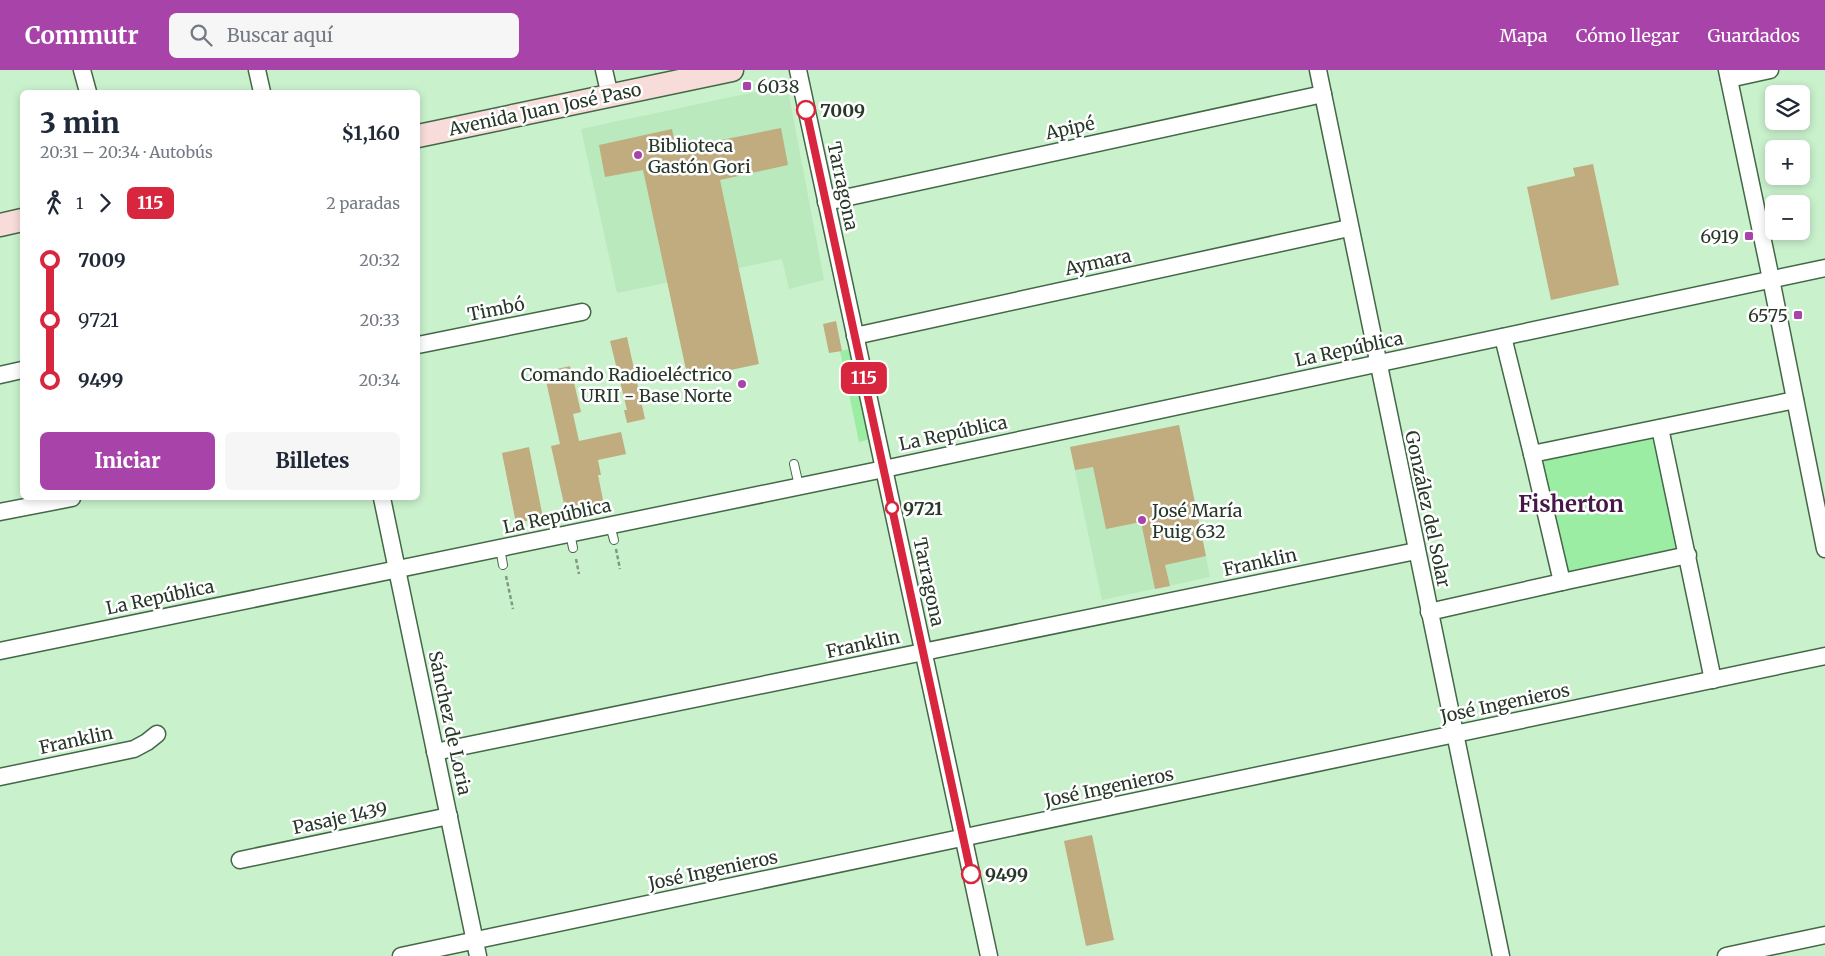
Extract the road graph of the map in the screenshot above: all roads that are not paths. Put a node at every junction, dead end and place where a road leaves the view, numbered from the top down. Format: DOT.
graph roads {
  1 [pos="82,70"];
  2 [pos="257,70"];
  3 [pos="604,70"];
  4 [pos="732,70"];
  5 [pos="798,70"];
  6 [pos="1318,70"];
  7 [pos="1770,70"];
  8 [pos="1728,74"];
  9 [pos="87,90"];
  10 [pos="262,90"];
  11 [pos="1323,94"];
  12 [pos="610,96"];
  13 [pos="420,136"];
  14 [pos="826,202"];
  15 [pos="20,220"];
  16 [pos="0,224"];
  17 [pos="1349,228"];
  18 [pos="1825,268"];
  19 [pos="1771,279"];
  20 [pos="582,312"];
  21 [pos="855,336"];
  22 [pos="1503,337"];
  23 [pos="420,345"];
  24 [pos="1377,363"];
  25 [pos="20,370"];
  26 [pos="0,375"];
  27 [pos="1795,400"];
  28 [pos="1660,428"];
  29 [pos="1532,454"];
  30 [pos="794,464"];
  31 [pos="884,469"];
  32 [pos="799,486"];
  33 [pos="62,500"];
  34 [pos="382,500"];
  35 [pos="0,512"];
  36 [pos="1823,529"];
  37 [pos="500,548"];
  38 [pos="1825,549"];
  39 [pos="1416,551"];
  40 [pos="1688,555"];
  41 [pos="503,565"];
  42 [pos="397,569"];
  43 [pos="1562,582"];
  44 [pos="1429,612"];
  45 [pos="0,651"];
  46 [pos="923,652"];
  47 [pos="1825,656"];
  48 [pos="1713,680"];
  49 [pos="157,734"];
  50 [pos="1454,734"];
  51 [pos="435,752"];
  52 [pos="0,777"];
  53 [pos="449,816"];
  54 [pos="964,838"];
  55 [pos="240,860"];
  56 [pos="1825,935"];
  57 [pos="476,948"];
  58 [pos="401,956"];
  59 [pos="989,956"];
  60 [pos="1500,956"];
  61 [pos="1726,956"];
  1 -- 9 [label="street"];
  2 -- 10 [label="street"];
  3 -- 12 [label="street"];
  4 -- 12 [label="main road, Avenida Juan José Paso"];
  5 -- 14 [label="street, Tarragona"];
  6 -- 11 [label="street, González del Solar"];
  7 -- 8 [label="street"];
  8 -- 19 [label="street"];
  11 -- 14 [label="street, Apipé"];
  11 -- 17 [label="street, González del Solar"];
  12 -- 13 [label="main road, Avenida Juan José Paso"];
  14 -- 21 [label="street, Tarragona"];
  15 -- 16 [label="main road"];
  17 -- 21 [label="street, Aymara"];
  17 -- 24 [label="street, González del Solar"];
  18 -- 19 [label="street, La República"];
  19 -- 22 [label="street, La República"];
  19 -- 27 [label="street"];
  20 -- 23 [label="street, Timbó"];
  21 -- 31 [label="street, Tarragona"];
  22 -- 24 [label="street, La República"];
  22 -- 29 [label="street"];
  24 -- 31 [label="street, La República"];
  24 -- 39 [label="street, González del Solar"];
  25 -- 26 [label="street"];
  27 -- 28 [label="street"];
  27 -- 36 [label="street"];
  28 -- 29 [label="street"];
  28 -- 40 [label="street"];
  29 -- 43 [label="street"];
  30 -- 32 [label="lane"];
  31 -- 32 [label="street, La República"];
  31 -- 46 [label="street, Tarragona"];
  32 -- 37 [label="street, La República"];
  33 -- 35 [label="street"];
  34 -- 42 [label="street, Sánchez de Loria"];
  36 -- 38 [label="street"];
  37 -- 41 [label="lane"];
  37 -- 42 [label="street, La República"];
  39 -- 44 [label="street, González del Solar"];
  39 -- 46 [label="street, Franklin"];
  40 -- 43 [label="street"];
  40 -- 48 [label="street"];
  42 -- 45 [label="street, La República"];
  42 -- 51 [label="street, Sánchez de Loria"];
  43 -- 44 [label="street"];
  44 -- 50 [label="street, González del Solar"];
  46 -- 51 [label="street, Franklin"];
  46 -- 54 [label="street, Tarragona"];
  47 -- 48 [label="street, José Ingenieros"];
  48 -- 50 [label="street, José Ingenieros"];
  49 -- 52 [label="street, Franklin"];
  50 -- 54 [label="street, José Ingenieros"];
  50 -- 60 [label="street, González del Solar"];
  51 -- 53 [label="street, Sánchez de Loria"];
  53 -- 55 [label="street, Pasaje 1439"];
  53 -- 57 [label="street, Sánchez de Loria"];
  54 -- 57 [label="street, José Ingenieros"];
  54 -- 59 [label="street, Tarragona"];
  56 -- 61 [label="street"];
  57 -- 58 [label="street, José Ingenieros"];
}
